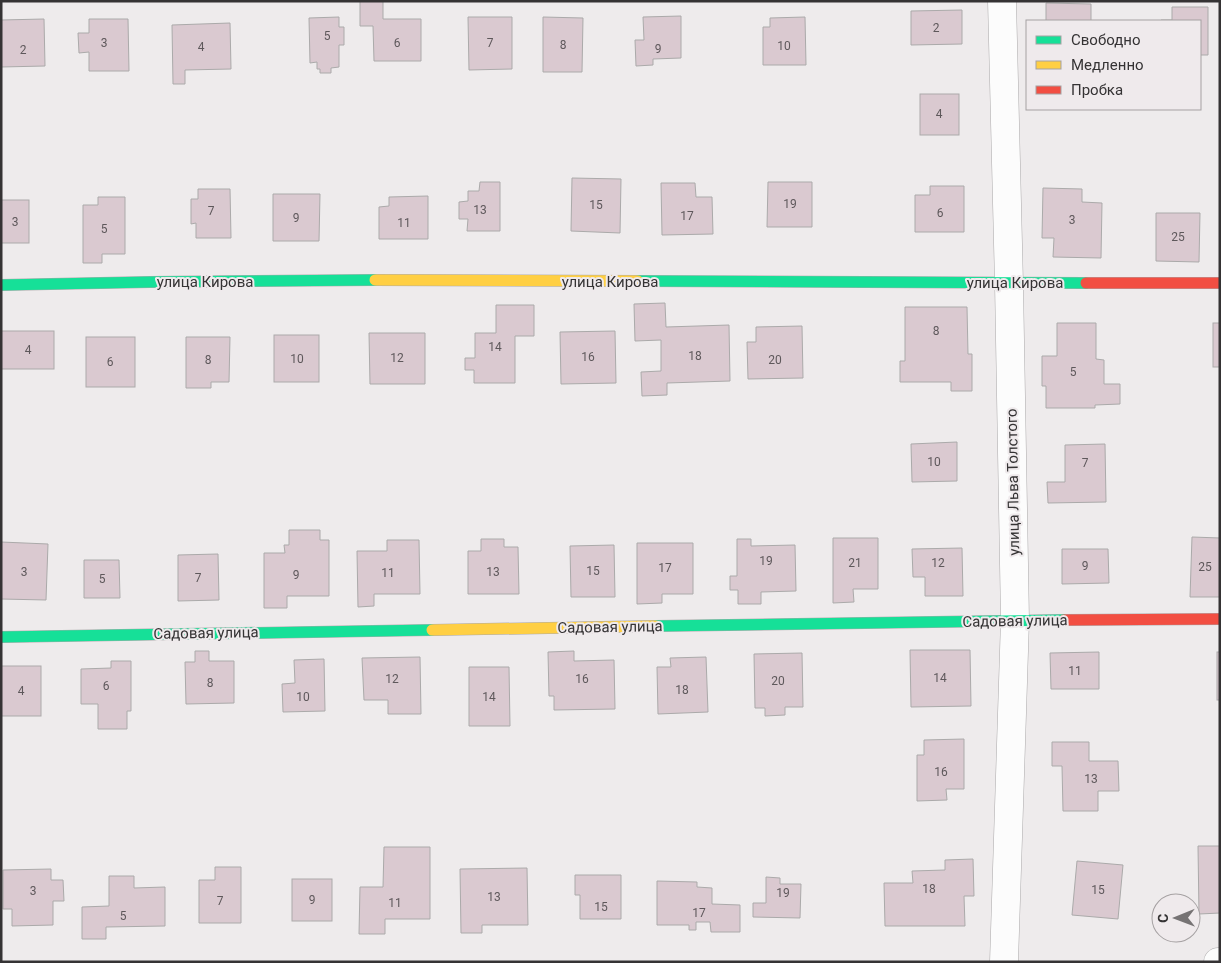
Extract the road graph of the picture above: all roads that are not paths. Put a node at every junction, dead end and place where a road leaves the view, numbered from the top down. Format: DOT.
graph roads {
  1 [pos="1002,1"];
  2 [pos="1220,283"];
  3 [pos="1009,284"];
  4 [pos="1,285"];
  5 [pos="1220,619"];
  6 [pos="1015,620"];
  7 [pos="1,637"];
  8 [pos="1004,962"];
  1 -- 3 [label="street, улица Льва Толстого"];
  2 -- 3 [label="street, улица Кирова"];
  3 -- 4 [label="street, улица Кирова"];
  3 -- 6 [label="street, улица Льва Толстого"];
  5 -- 6 [label="street, Садовая улица"];
  6 -- 7 [label="street, Садовая улица"];
  6 -- 8 [label="street, улица Льва Толстого"];
}
